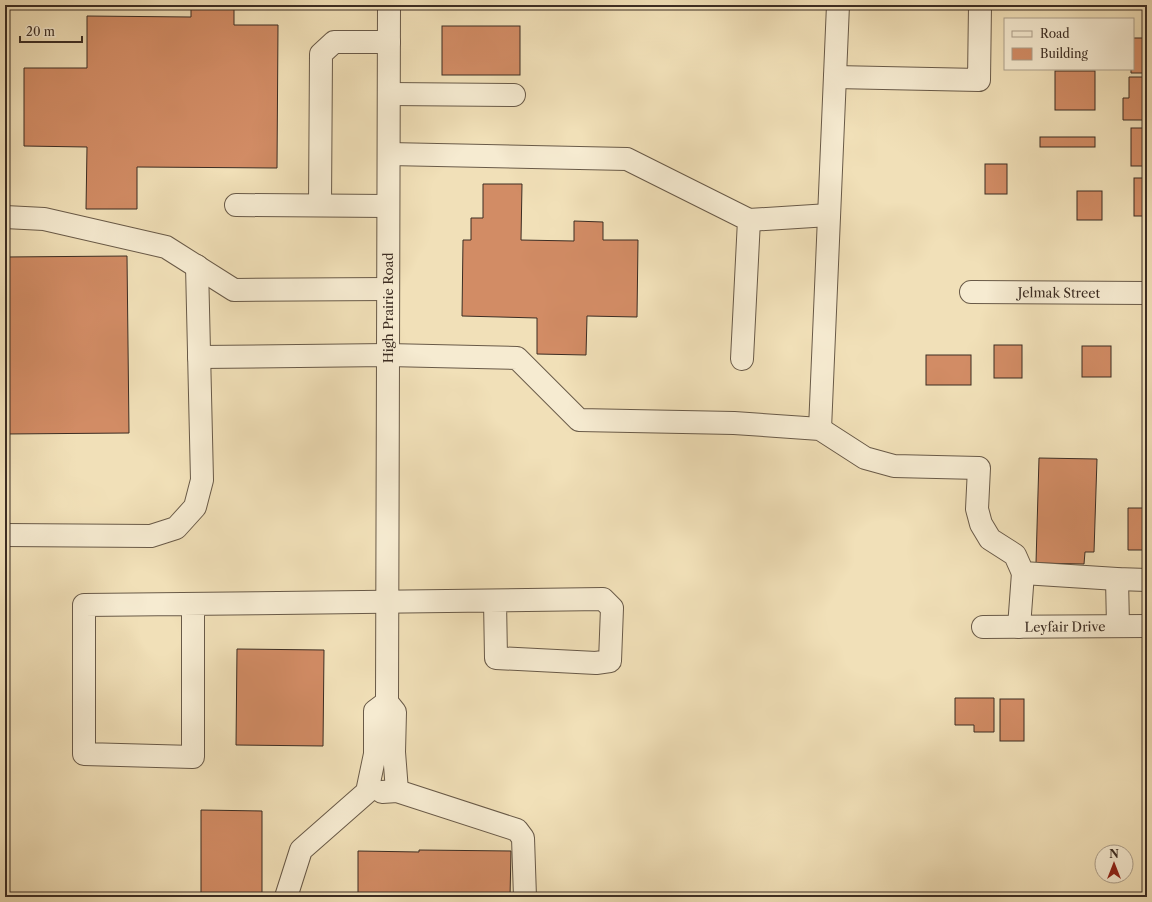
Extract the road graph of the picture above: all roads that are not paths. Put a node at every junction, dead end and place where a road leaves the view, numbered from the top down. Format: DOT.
graph roads {
  1 [pos="389,5"];
  2 [pos="838,5"];
  3 [pos="980,5"];
  4 [pos="389,42"];
  5 [pos="835,77"];
  6 [pos="389,94"];
  7 [pos="514,95"];
  8 [pos="389,154"];
  9 [pos="236,205"];
  10 [pos="320,205"];
  11 [pos="388,206"];
  12 [pos="830,215"];
  13 [pos="5,217"];
  14 [pos="748,220"];
  15 [pos="197,266"];
  16 [pos="388,289"];
  17 [pos="971,292"];
  18 [pos="1147,293"];
  19 [pos="388,355"];
  20 [pos="199,357"];
  21 [pos="742,359"];
  22 [pos="820,428"];
  23 [pos="5,535"];
  24 [pos="1024,573"];
  25 [pos="1117,579"];
  26 [pos="1147,580"];
  27 [pos="495,601"];
  28 [pos="192,604"];
  29 [pos="386,607"];
  30 [pos="1118,626"];
  31 [pos="1147,626"];
  32 [pos="983,627"];
  33 [pos="1018,627"];
  34 [pos="387,702"];
  35 [pos="397,791"];
  36 [pos="367,792"];
  37 [pos="286,897"];
  38 [pos="525,897"];
  1 -- 4 [label="street, High Prairie Road"];
  2 -- 5 [label="street"];
  3 -- 5 [label="street"];
  4 -- 6 [label="street, High Prairie Road"];
  4 -- 10 [label="street"];
  5 -- 12 [label="street"];
  6 -- 7 [label="street"];
  6 -- 8 [label="street, High Prairie Road"];
  8 -- 11 [label="street, High Prairie Road"];
  8 -- 14 [label="street"];
  9 -- 10 [label="street"];
  10 -- 11 [label="street"];
  11 -- 16 [label="street, High Prairie Road"];
  12 -- 14 [label="street"];
  12 -- 22 [label="street"];
  13 -- 15 [label="street"];
  14 -- 21 [label="street"];
  15 -- 16 [label="street"];
  15 -- 20 [label="street"];
  16 -- 19 [label="street, High Prairie Road"];
  17 -- 18 [label="street, Jelmak Street"];
  19 -- 20 [label="street"];
  19 -- 22 [label="street"];
  19 -- 29 [label="street, High Prairie Road"];
  20 -- 23 [label="street"];
  22 -- 24 [label="street"];
  24 -- 25 [label="street"];
  24 -- 33 [label="street"];
  25 -- 26 [label="street"];
  25 -- 30 [label="street"];
  27 -- 27 [label="street"];
  27 -- 29 [label="street"];
  28 -- 28 [label="street"];
  28 -- 29 [label="street"];
  29 -- 34 [label="street, High Prairie Road"];
  30 -- 31 [label="street, Leyfair Drive"];
  30 -- 33 [label="street, Leyfair Drive"];
  32 -- 33 [label="street, Leyfair Drive"];
  34 -- 35 [label="street"];
  34 -- 36 [label="street"];
  35 -- 36 [label="street"];
  35 -- 38 [label="street"];
  36 -- 37 [label="street"];
}
